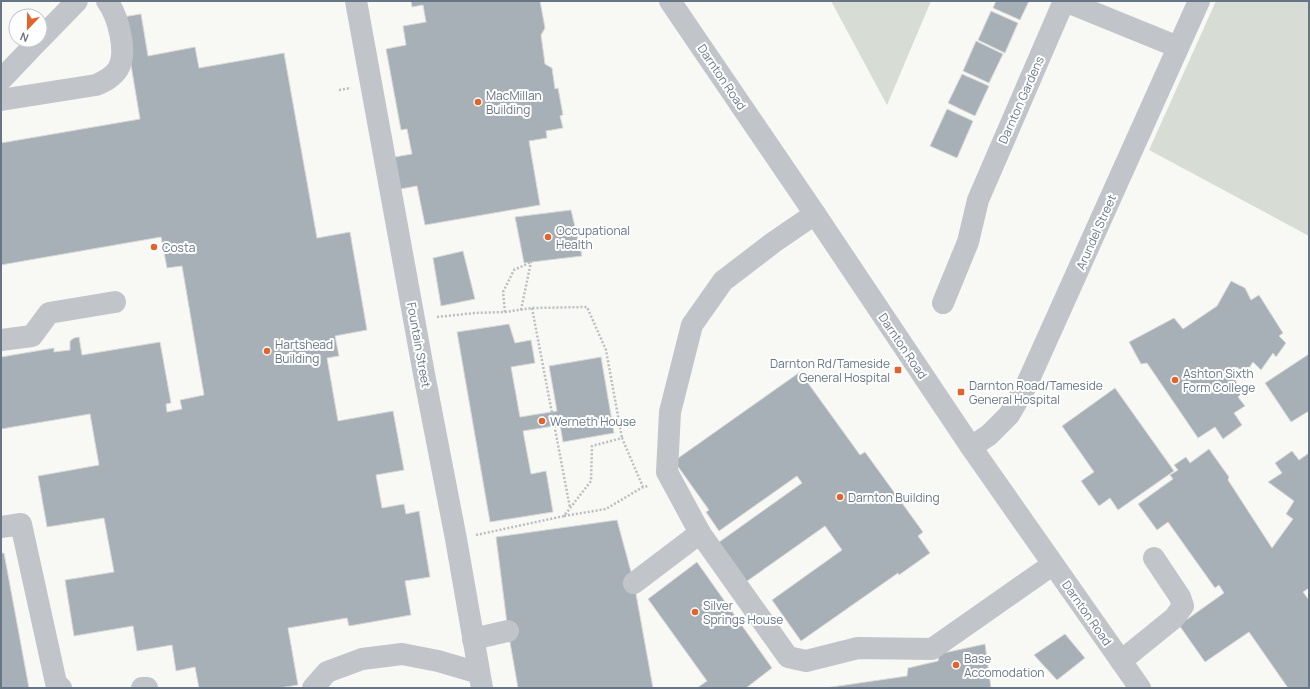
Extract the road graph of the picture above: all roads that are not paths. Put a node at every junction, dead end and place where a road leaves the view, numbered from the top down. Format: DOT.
graph roads {
  1 [pos="77,1"];
  2 [pos="108,1"];
  3 [pos="356,1"];
  4 [pos="670,1"];
  5 [pos="1065,1"];
  6 [pos="1199,1"];
  7 [pos="48,32"];
  8 [pos="1178,47"];
  9 [pos="32,48"];
  10 [pos="1,80"];
  11 [pos="1,100"];
  12 [pos="815,214"];
  13 [pos="115,302"];
  14 [pos="944,303"];
  15 [pos="1,340"];
  16 [pos="971,447"];
  17 [pos="1,527"];
  18 [pos="700,532"];
  19 [pos="1154,558"];
  20 [pos="1052,565"];
  21 [pos="634,583"];
  22 [pos="508,631"];
  23 [pos="473,639"];
  24 [pos="1121,662"];
  25 [pos="481,680"];
  26 [pos="61,688"];
  27 [pos="142,688"];
  28 [pos="147,688"];
  29 [pos="312,688"];
  30 [pos="1140,688"];
  1 -- 7 [label="street"];
  2 -- 11 [label="street"];
  3 -- 23 [label="street, Fountain Street"];
  4 -- 12 [label="street, Darnton Road"];
  5 -- 8 [label="street, Darnton Gardens"];
  5 -- 14 [label="street, Darnton Gardens"];
  6 -- 8 [label="street, Arundel Street"];
  8 -- 16 [label="street, Arundel Street"];
  9 -- 10 [label="street"];
  12 -- 16 [label="street, Darnton Road"];
  12 -- 18 [label="street"];
  13 -- 15 [label="street"];
  16 -- 20 [label="street, Darnton Road"];
  17 -- 26 [label="street"];
  18 -- 20 [label="street"];
  18 -- 21 [label="street"];
  19 -- 24 [label="street"];
  20 -- 24 [label="street, Darnton Road"];
  22 -- 23 [label="street"];
  23 -- 25 [label="street, Fountain Street"];
  24 -- 30 [label="street, Darnton Road"];
  25 -- 29 [label="street"];
  27 -- 28 [label="street"];
}
